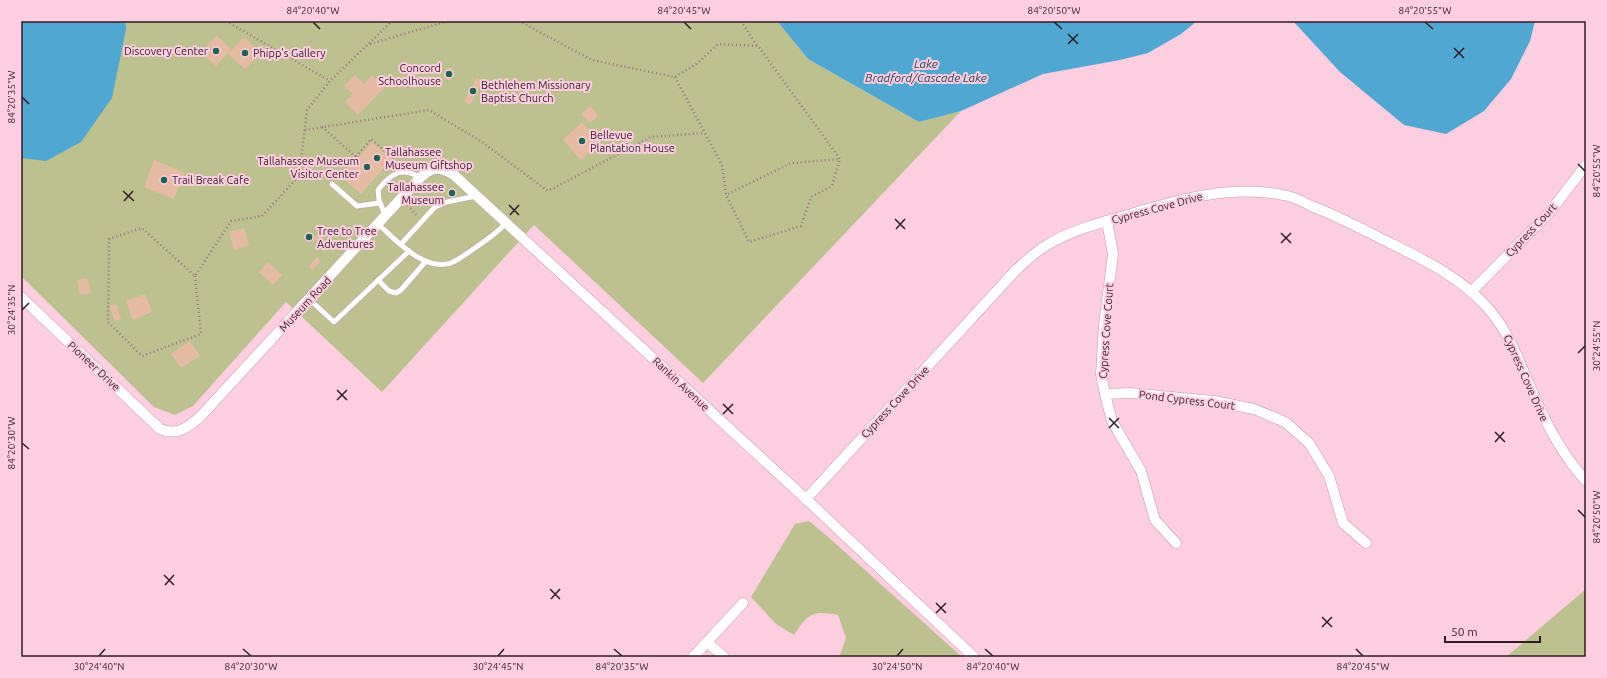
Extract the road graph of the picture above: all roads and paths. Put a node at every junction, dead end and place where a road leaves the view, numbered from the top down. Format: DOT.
graph roads {
  1 [pos="226,21"];
  2 [pos="392,21"];
  3 [pos="448,21"];
  4 [pos="519,21"];
  5 [pos="741,21"];
  6 [pos="368,44"];
  7 [pos="758,46"];
  8 [pos="675,77"];
  9 [pos="330,81"];
  10 [pos="322,127"];
  11 [pos="305,130"];
  12 [pos="704,133"];
  13 [pos="356,158"];
  14 [pos="840,159"];
  15 [pos="1586,165"];
  16 [pos="436,168"];
  17 [pos="382,172"];
  18 [pos="421,177"];
  19 [pos="332,184"];
  20 [pos="726,195"];
  21 [pos="476,196"];
  22 [pos="380,203"];
  23 [pos="406,203"];
  24 [pos="385,216"];
  25 [pos="1108,221"];
  26 [pos="422,222"];
  27 [pos="506,223"];
  28 [pos="378,224"];
  29 [pos="401,244"];
  30 [pos="409,251"];
  31 [pos="426,261"];
  32 [pos="195,276"];
  33 [pos="378,280"];
  34 [pos="1472,291"];
  35 [pos="21,297"];
  36 [pos="309,299"];
  37 [pos="1105,394"];
  38 [pos="169,432"];
  39 [pos="1586,481"];
  40 [pos="806,499"];
  41 [pos="1176,543"];
  42 [pos="1366,543"];
  43 [pos="743,603"];
  44 [pos="707,642"];
  45 [pos="694,657"];
  46 [pos="724,657"];
  47 [pos="974,657"];
  1 -- 9 [label="path"];
  2 -- 6 [label="path"];
  3 -- 6 [label="path"];
  4 -- 8 [label="path"];
  5 -- 7 [label="path"];
  6 -- 9 [label="path"];
  7 -- 8 [label="path"];
  7 -- 14 [label="path"];
  8 -- 12 [label="path"];
  9 -- 11 [label="path"];
  10 -- 11 [label="path"];
  10 -- 12 [label="path"];
  10 -- 13 [label="path"];
  11 -- 32 [label="path"];
  12 -- 20 [label="path"];
  13 -- 17 [label="path"];
  13 -- 19 [label="path"];
  14 -- 20 [label="path"];
  14 -- 20 [label="path"];
  15 -- 34 [label="street, Cypress Court"];
  16 -- 18 [label="street, Museum Road"];
  16 -- 21 [label="street, Rankin Avenue"];
  18 -- 22 [label="lane"];
  18 -- 24 [label="street, Museum Road"];
  19 -- 22 [label="lane"];
  21 -- 26 [label="lane"];
  21 -- 27 [label="street, Rankin Avenue"];
  22 -- 24 [label="lane"];
  23 -- 26 [label="path"];
  24 -- 28 [label="street, Museum Road"];
  25 -- 34 [label="street, Cypress Cove Drive"];
  25 -- 37 [label="street, Cypress Cove Court"];
  25 -- 40 [label="street, Cypress Cove Drive"];
  26 -- 29 [label="lane"];
  27 -- 31 [label="lane"];
  27 -- 40 [label="street, Rankin Avenue"];
  28 -- 29 [label="lane"];
  28 -- 36 [label="street, Museum Road"];
  29 -- 30 [label="lane"];
  30 -- 31 [label="lane"];
  30 -- 33 [label="lane"];
  31 -- 33 [label="lane"];
  32 -- 32 [label="path"];
  33 -- 36 [label="lane"];
  34 -- 39 [label="street, Cypress Cove Drive"];
  35 -- 38 [label="street, Pioneer Drive"];
  36 -- 38 [label="street, Museum Road"];
  37 -- 41 [label="street, Cypress Cove Court"];
  37 -- 42 [label="street, Pond Cypress Court"];
  40 -- 47 [label="street, Rankin Avenue"];
  43 -- 44 [label="street"];
  44 -- 45 [label="street"];
  44 -- 46 [label="street"];
}
